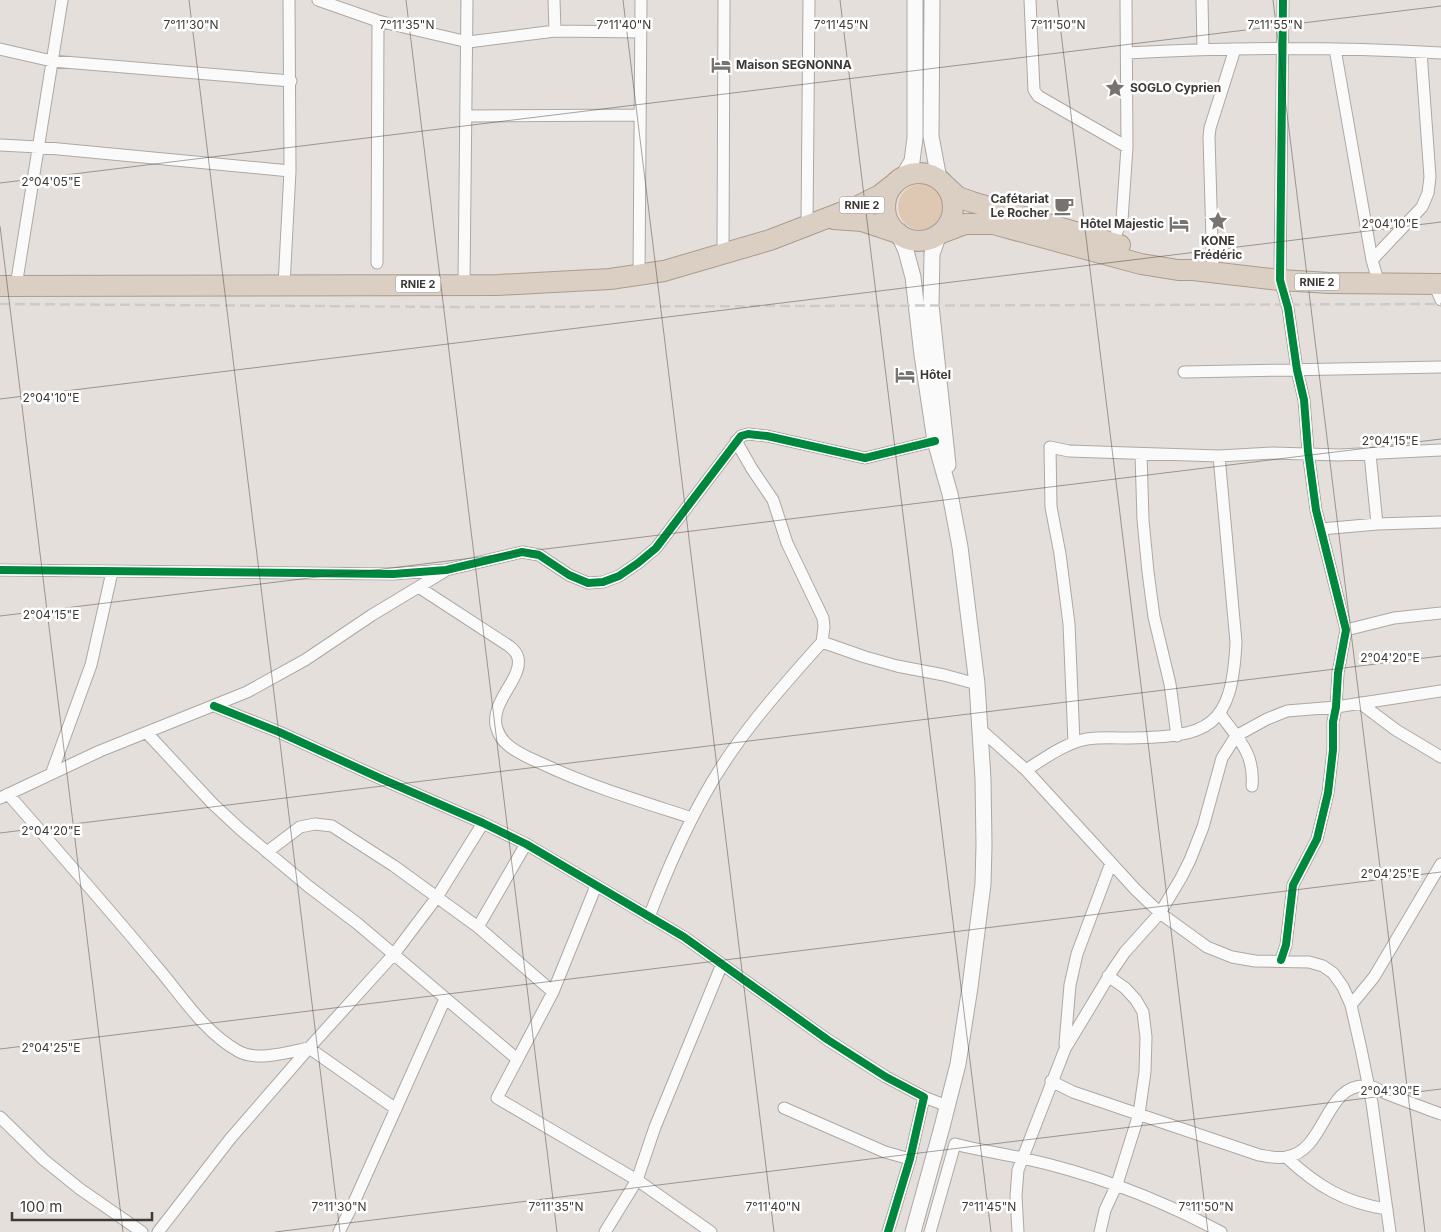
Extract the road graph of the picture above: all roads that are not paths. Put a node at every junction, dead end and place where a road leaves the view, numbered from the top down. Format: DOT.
graph roads {
  1 [pos="62,0"];
  2 [pos="289,0"];
  3 [pos="318,0"];
  4 [pos="467,0"];
  5 [pos="554,0"];
  6 [pos="641,0"];
  7 [pos="724,0"];
  8 [pos="808,0"];
  9 [pos="915,0"];
  10 [pos="932,0"];
  11 [pos="1030,0"];
  12 [pos="1126,0"];
  13 [pos="1202,0"];
  14 [pos="1283,0"];
  15 [pos="378,21"];
  16 [pos="555,31"];
  17 [pos="641,32"];
  18 [pos="468,42"];
  19 [pos="1203,48"];
  20 [pos="1235,48"];
  21 [pos="0,49"];
  22 [pos="1282,49"];
  23 [pos="1335,49"];
  24 [pos="1421,52"];
  25 [pos="1441,52"];
  26 [pos="1127,53"];
  27 [pos="52,61"];
  28 [pos="291,81"];
  29 [pos="640,115"];
  30 [pos="467,116"];
  31 [pos="0,145"];
  32 [pos="38,147"];
  33 [pos="1127,147"];
  34 [pos="290,171"];
  35 [pos="898,181"];
  36 [pos="942,182"];
  37 [pos="827,218"];
  38 [pos="807,225"];
  39 [pos="898,233"];
  40 [pos="940,234"];
  41 [pos="1112,243"];
  42 [pos="724,253"];
  43 [pos="1372,260"];
  44 [pos="377,263"];
  45 [pos="1193,270"];
  46 [pos="1213,273"];
  47 [pos="639,276"];
  48 [pos="1280,280"];
  49 [pos="1379,284"];
  50 [pos="284,285"];
  51 [pos="464,285"];
  52 [pos="8,286"];
  53 [pos="1439,289"];
  54 [pos="1441,367"];
  55 [pos="1297,370"];
  56 [pos="1184,372"];
  57 [pos="736,441"];
  58 [pos="935,441"];
  59 [pos="1441,450"];
  60 [pos="1142,454"];
  61 [pos="1370,454"];
  62 [pos="1309,455"];
  63 [pos="1219,456"];
  64 [pos="950,494"];
  65 [pos="1441,522"];
  66 [pos="1377,524"];
  67 [pos="1321,529"];
  68 [pos="0,570"];
  69 [pos="446,570"];
  70 [pos="112,572"];
  71 [pos="420,588"];
  72 [pos="1441,613"];
  73 [pos="1346,630"];
  74 [pos="822,642"];
  75 [pos="977,684"];
  76 [pos="1441,692"];
  77 [pos="1360,703"];
  78 [pos="214,706"];
  79 [pos="1336,707"];
  80 [pos="1220,714"];
  81 [pos="979,728"];
  82 [pos="147,733"];
  83 [pos="1176,736"];
  84 [pos="1236,736"];
  85 [pos="1074,742"];
  86 [pos="1441,757"];
  87 [pos="1026,770"];
  88 [pos="52,772"];
  89 [pos="1252,786"];
  90 [pos="4,796"];
  91 [pos="692,818"];
  92 [pos="483,822"];
  93 [pos="526,844"];
  94 [pos="267,852"];
  95 [pos="1111,863"];
  96 [pos="1441,864"];
  97 [pos="596,886"];
  98 [pos="437,897"];
  99 [pos="1160,912"];
  100 [pos="649,917"];
  101 [pos="478,927"];
  102 [pos="394,954"];
  103 [pos="1281,960"];
  104 [pos="722,964"];
  105 [pos="1108,976"];
  106 [pos="553,992"];
  107 [pos="445,999"];
  108 [pos="1351,1005"];
  109 [pos="309,1048"];
  110 [pos="1065,1048"];
  111 [pos="517,1059"];
  112 [pos="1051,1081"];
  113 [pos="1369,1086"];
  114 [pos="924,1097"];
  115 [pos="947,1106"];
  116 [pos="784,1108"];
  117 [pos="396,1109"];
  118 [pos="1139,1114"];
  119 [pos="1441,1114"];
  120 [pos="0,1117"];
  121 [pos="1022,1158"];
  122 [pos="1286,1158"];
  123 [pos="910,1159"];
  124 [pos="637,1180"];
  125 [pos="1117,1184"];
  126 [pos="1387,1209"];
  127 [pos="142,1232"];
  128 [pos="158,1232"];
  129 [pos="339,1232"];
  130 [pos="605,1232"];
  131 [pos="711,1232"];
  132 [pos="888,1232"];
  133 [pos="913,1232"];
  134 [pos="930,1232"];
  135 [pos="1018,1232"];
  136 [pos="1100,1232"];
  137 [pos="1221,1232"];
  138 [pos="1390,1232"];
  1 -- 27 [label="street"];
  2 -- 28 [label="street"];
  3 -- 15 [label="street"];
  4 -- 18 [label="street"];
  5 -- 16 [label="street"];
  6 -- 17 [label="street"];
  7 -- 42 [label="street"];
  8 -- 38 [label="street"];
  9 -- 35 [label="main road"];
  10 -- 36 [label="main road"];
  11 -- 33 [label="street"];
  12 -- 26 [label="street"];
  13 -- 19 [label="street"];
  14 -- 22 [label="street"];
  15 -- 18 [label="street"];
  15 -- 44 [label="street"];
  16 -- 17 [label="street"];
  16 -- 18 [label="street"];
  17 -- 29 [label="street"];
  18 -- 30 [label="street"];
  19 -- 20 [label="street"];
  19 -- 26 [label="street"];
  20 -- 22 [label="street"];
  20 -- 46 [label="street"];
  21 -- 27 [label="street"];
  22 -- 23 [label="street"];
  22 -- 48 [label="street"];
  23 -- 24 [label="street"];
  23 -- 43 [label="street"];
  24 -- 25 [label="street"];
  24 -- 43 [label="street"];
  26 -- 33 [label="street"];
  27 -- 28 [label="street"];
  27 -- 32 [label="street"];
  28 -- 34 [label="street"];
  29 -- 30 [label="street"];
  29 -- 47 [label="street"];
  30 -- 51 [label="street"];
  31 -- 32 [label="street"];
  32 -- 34 [label="street"];
  32 -- 52 [label="street"];
  33 -- 41 [label="street"];
  34 -- 50 [label="street"];
  35 -- 36 [label="highway"];
  35 -- 37 [label="highway, RNIE 2"];
  35 -- 39 [label="highway"];
  36 -- 40 [label="highway"];
  36 -- 41 [label="highway, RNIE 2"];
  37 -- 38 [label="highway, RNIE 2"];
  37 -- 39 [label="highway, RNIE 2"];
  38 -- 42 [label="highway, RNIE 2"];
  39 -- 40 [label="highway"];
  39 -- 58 [label="main road"];
  40 -- 45 [label="highway, RNIE 2"];
  40 -- 64 [label="main road"];
  41 -- 45 [label="highway, RNIE 2"];
  42 -- 47 [label="highway, RNIE 2"];
  43 -- 49 [label="street"];
  45 -- 46 [label="highway, RNIE 2"];
  46 -- 48 [label="highway, RNIE 2"];
  47 -- 51 [label="highway, RNIE 2"];
  48 -- 49 [label="highway, RNIE 2"];
  48 -- 55 [label="street"];
  49 -- 53 [label="highway, RNIE 2"];
  50 -- 51 [label="highway, RNIE 2"];
  50 -- 52 [label="highway, RNIE 2"];
  54 -- 55 [label="street"];
  55 -- 56 [label="street"];
  55 -- 62 [label="street"];
  57 -- 58 [label="street"];
  57 -- 69 [label="street"];
  57 -- 74 [label="street"];
  58 -- 64 [label="main road"];
  59 -- 61 [label="street"];
  60 -- 63 [label="street"];
  60 -- 83 [label="street"];
  60 -- 85 [label="street"];
  61 -- 62 [label="street"];
  61 -- 66 [label="street"];
  62 -- 63 [label="street"];
  62 -- 67 [label="street"];
  63 -- 80 [label="street"];
  64 -- 75 [label="main road"];
  65 -- 66 [label="street"];
  66 -- 67 [label="street"];
  67 -- 73 [label="street"];
  68 -- 70 [label="street"];
  69 -- 70 [label="street"];
  69 -- 71 [label="street"];
  70 -- 88 [label="street"];
  71 -- 78 [label="street"];
  71 -- 91 [label="street"];
  72 -- 73 [label="street"];
  73 -- 79 [label="street"];
  74 -- 75 [label="street"];
  74 -- 91 [label="street"];
  75 -- 81 [label="main road"];
  76 -- 77 [label="street"];
  77 -- 79 [label="street"];
  77 -- 86 [label="street"];
  78 -- 82 [label="street"];
  78 -- 92 [label="street"];
  79 -- 84 [label="street"];
  79 -- 103 [label="street"];
  80 -- 83 [label="street"];
  80 -- 84 [label="street"];
  81 -- 87 [label="street"];
  81 -- 115 [label="main road"];
  82 -- 88 [label="street"];
  82 -- 94 [label="street"];
  83 -- 85 [label="street"];
  84 -- 89 [label="street"];
  84 -- 99 [label="street"];
  85 -- 87 [label="street"];
  87 -- 95 [label="street"];
  88 -- 90 [label="street"];
  90 -- 109 [label="street"];
  91 -- 100 [label="street"];
  92 -- 93 [label="street"];
  92 -- 98 [label="street"];
  93 -- 97 [label="street"];
  93 -- 101 [label="street"];
  94 -- 98 [label="street"];
  94 -- 102 [label="street"];
  95 -- 99 [label="street"];
  95 -- 110 [label="street"];
  96 -- 108 [label="street"];
  97 -- 100 [label="street"];
  97 -- 106 [label="street"];
  98 -- 101 [label="street"];
  98 -- 102 [label="street"];
  99 -- 103 [label="street"];
  99 -- 105 [label="street"];
  100 -- 104 [label="street"];
  101 -- 106 [label="street"];
  102 -- 107 [label="street"];
  102 -- 109 [label="street"];
  103 -- 108 [label="street"];
  104 -- 114 [label="street"];
  104 -- 124 [label="street"];
  105 -- 110 [label="street"];
  105 -- 118 [label="street"];
  106 -- 111 [label="street"];
  107 -- 111 [label="street"];
  107 -- 117 [label="street"];
  108 -- 113 [label="street"];
  109 -- 117 [label="street"];
  109 -- 128 [label="street"];
  110 -- 112 [label="street"];
  111 -- 124 [label="street"];
  112 -- 118 [label="street"];
  112 -- 121 [label="street"];
  113 -- 119 [label="street"];
  113 -- 122 [label="street"];
  113 -- 126 [label="street"];
  114 -- 115 [label="street"];
  114 -- 123 [label="street"];
  115 -- 133 [label="main road"];
  116 -- 123 [label="street"];
  117 -- 129 [label="street"];
  118 -- 122 [label="street"];
  118 -- 125 [label="street"];
  120 -- 127 [label="street"];
  121 -- 125 [label="street"];
  121 -- 134 [label="street"];
  121 -- 135 [label="street"];
  122 -- 126 [label="street"];
  123 -- 132 [label="street"];
  124 -- 130 [label="street"];
  124 -- 131 [label="street"];
  125 -- 136 [label="street"];
  125 -- 137 [label="street"];
  126 -- 138 [label="street"];
}
